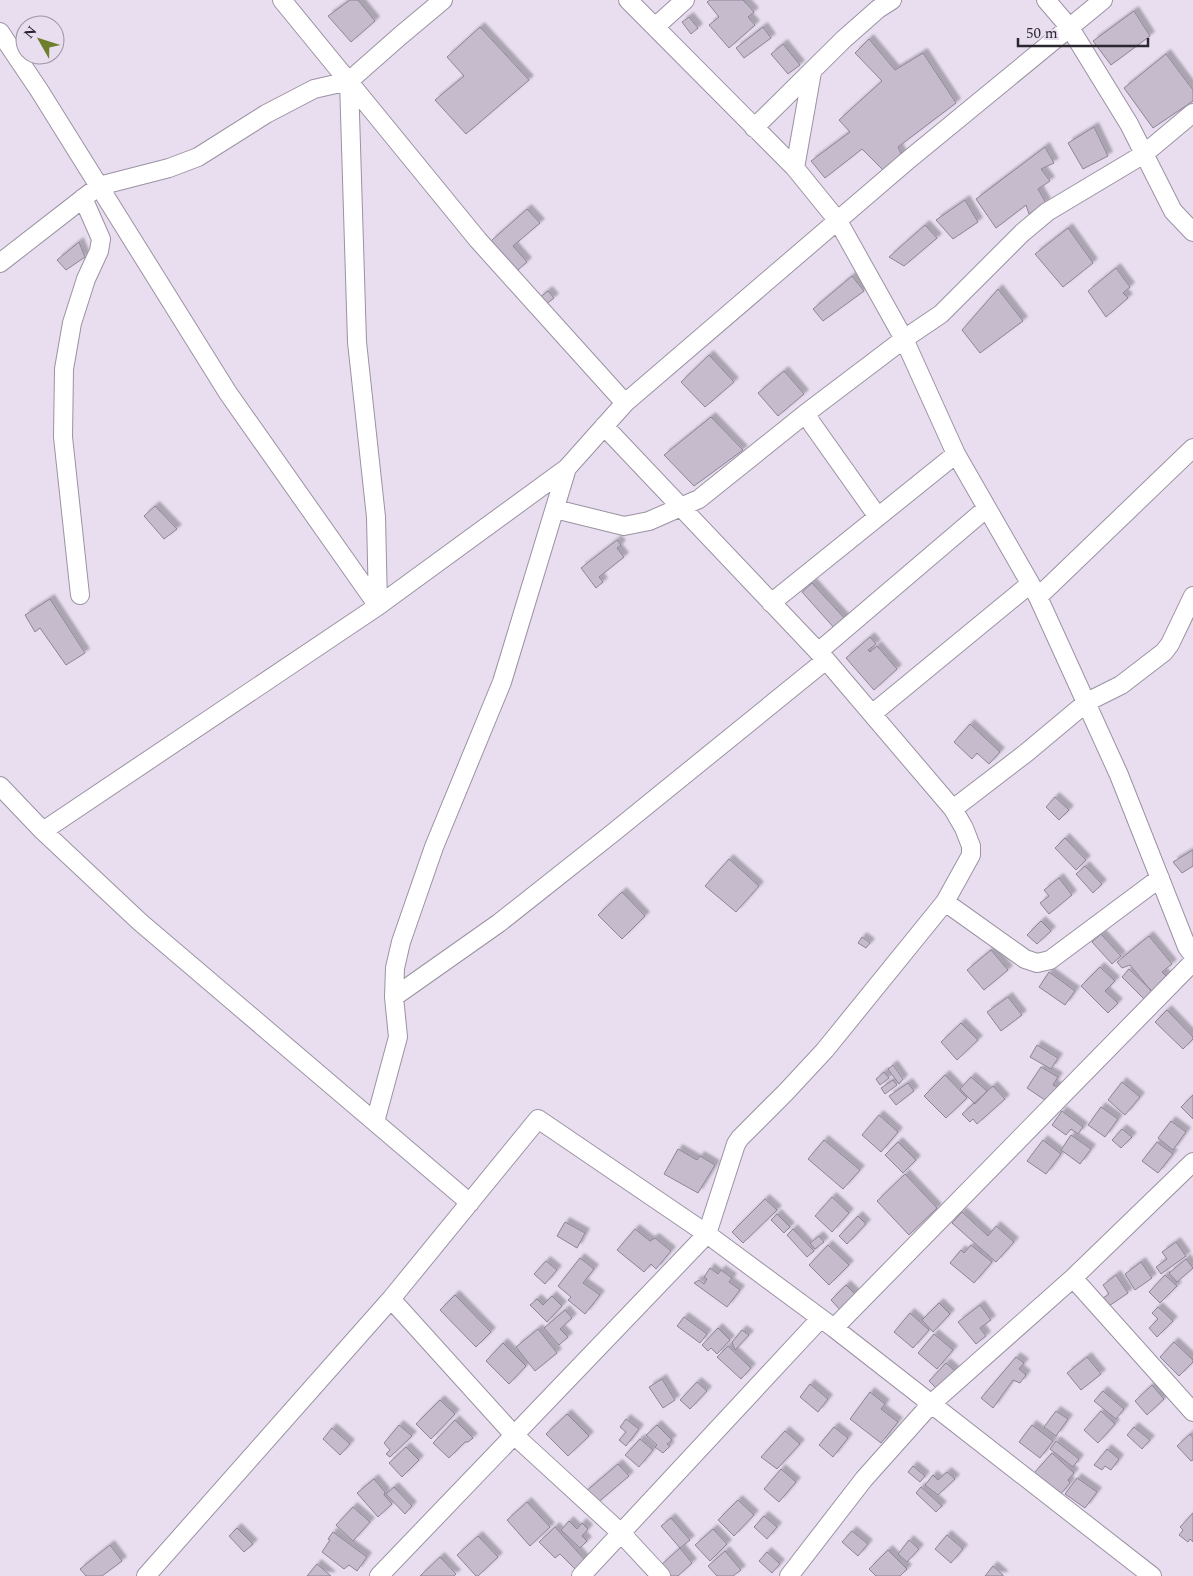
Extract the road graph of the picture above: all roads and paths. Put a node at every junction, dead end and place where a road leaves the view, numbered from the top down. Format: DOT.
graph roads {
  1 [pos="282,0"];
  2 [pos="443,0"];
  3 [pos="628,0"];
  4 [pos="685,0"];
  5 [pos="892,0"];
  6 [pos="1046,0"];
  7 [pos="1103,0"];
  8 [pos="655,27"];
  9 [pos="1070,28"];
  10 [pos="0,32"];
  11 [pos="812,72"];
  12 [pos="348,81"];
  13 [pos="1193,112"];
  14 [pos="754,128"];
  15 [pos="1144,154"];
  16 [pos="795,168"];
  17 [pos="99,186"];
  18 [pos="83,198"];
  19 [pos="838,221"];
  20 [pos="1193,232"];
  21 [pos="0,263"];
  22 [pos="904,339"];
  23 [pos="625,403"];
  24 [pos="805,414"];
  25 [pos="604,426"];
  26 [pos="1193,448"];
  27 [pos="956,454"];
  28 [pos="567,468"];
  29 [pos="680,508"];
  30 [pos="986,508"];
  31 [pos="555,509"];
  32 [pos="878,517"];
  33 [pos="1034,590"];
  34 [pos="80,595"];
  35 [pos="1193,596"];
  36 [pos="771,603"];
  37 [pos="378,606"];
  38 [pos="822,656"];
  39 [pos="1087,702"];
  40 [pos="872,714"];
  41 [pos="0,786"];
  42 [pos="953,809"];
  43 [pos="43,831"];
  44 [pos="1160,878"];
  45 [pos="945,902"];
  46 [pos="1191,952"];
  47 [pos="394,998"];
  48 [pos="375,1122"];
  49 [pos="1193,1162"];
  50 [pos="470,1203"];
  51 [pos="707,1234"];
  52 [pos="1073,1278"];
  53 [pos="391,1299"];
  54 [pos="827,1324"];
  55 [pos="931,1404"];
  56 [pos="1193,1412"];
  57 [pos="514,1435"];
  58 [pos="621,1533"];
  59 [pos="153,1574"];
  60 [pos="379,1576"];
  61 [pos="580,1576"];
  62 [pos="662,1576"];
  63 [pos="789,1576"];
  64 [pos="1152,1576"];
  1 -- 12 [label="street"];
  2 -- 12 [label="street"];
  3 -- 8 [label="street"];
  4 -- 8 [label="street"];
  5 -- 11 [label="street"];
  6 -- 9 [label="street"];
  7 -- 9 [label="street"];
  8 -- 14 [label="street"];
  9 -- 15 [label="street"];
  9 -- 19 [label="street"];
  10 -- 17 [label="street"];
  11 -- 14 [label="street"];
  11 -- 16 [label="street"];
  12 -- 17 [label="street"];
  12 -- 23 [label="street"];
  12 -- 37 [label="street"];
  13 -- 15 [label="street"];
  14 -- 16 [label="street"];
  15 -- 20 [label="street"];
  15 -- 22 [label="street"];
  16 -- 19 [label="street"];
  17 -- 18 [label="street"];
  17 -- 37 [label="street"];
  18 -- 21 [label="street"];
  18 -- 34 [label="street"];
  19 -- 22 [label="street"];
  19 -- 23 [label="street"];
  22 -- 24 [label="street"];
  22 -- 27 [label="street"];
  23 -- 25 [label="street"];
  24 -- 29 [label="street"];
  24 -- 32 [label="street"];
  25 -- 28 [label="street"];
  25 -- 29 [label="street"];
  26 -- 33 [label="street"];
  27 -- 30 [label="street"];
  27 -- 32 [label="street"];
  28 -- 31 [label="street"];
  28 -- 37 [label="street"];
  29 -- 31 [label="street"];
  29 -- 36 [label="street"];
  30 -- 33 [label="street"];
  30 -- 38 [label="street"];
  31 -- 47 [label="street"];
  32 -- 36 [label="street"];
  33 -- 39 [label="street"];
  33 -- 40 [label="street"];
  35 -- 39 [label="street"];
  36 -- 38 [label="street"];
  37 -- 43 [label="street"];
  38 -- 40 [label="street"];
  38 -- 47 [label="street"];
  39 -- 42 [label="street"];
  39 -- 44 [label="street"];
  40 -- 42 [label="street"];
  41 -- 43 [label="street"];
  42 -- 45 [label="street"];
  43 -- 48 [label="street"];
  44 -- 45 [label="street"];
  44 -- 46 [label="street"];
  45 -- 51 [label="street"];
  46 -- 54 [label="street"];
  47 -- 48 [label="street"];
  48 -- 50 [label="street"];
  49 -- 52 [label="street"];
  50 -- 51 [label="street"];
  50 -- 53 [label="street"];
  51 -- 54 [label="street"];
  51 -- 57 [label="street"];
  52 -- 55 [label="street"];
  52 -- 56 [label="street"];
  53 -- 57 [label="street"];
  53 -- 59 [label="street"];
  54 -- 55 [label="street"];
  54 -- 58 [label="street"];
  55 -- 63 [label="street"];
  55 -- 64 [label="street"];
  57 -- 58 [label="street"];
  57 -- 60 [label="street"];
  58 -- 61 [label="street"];
  58 -- 62 [label="street"];
}
